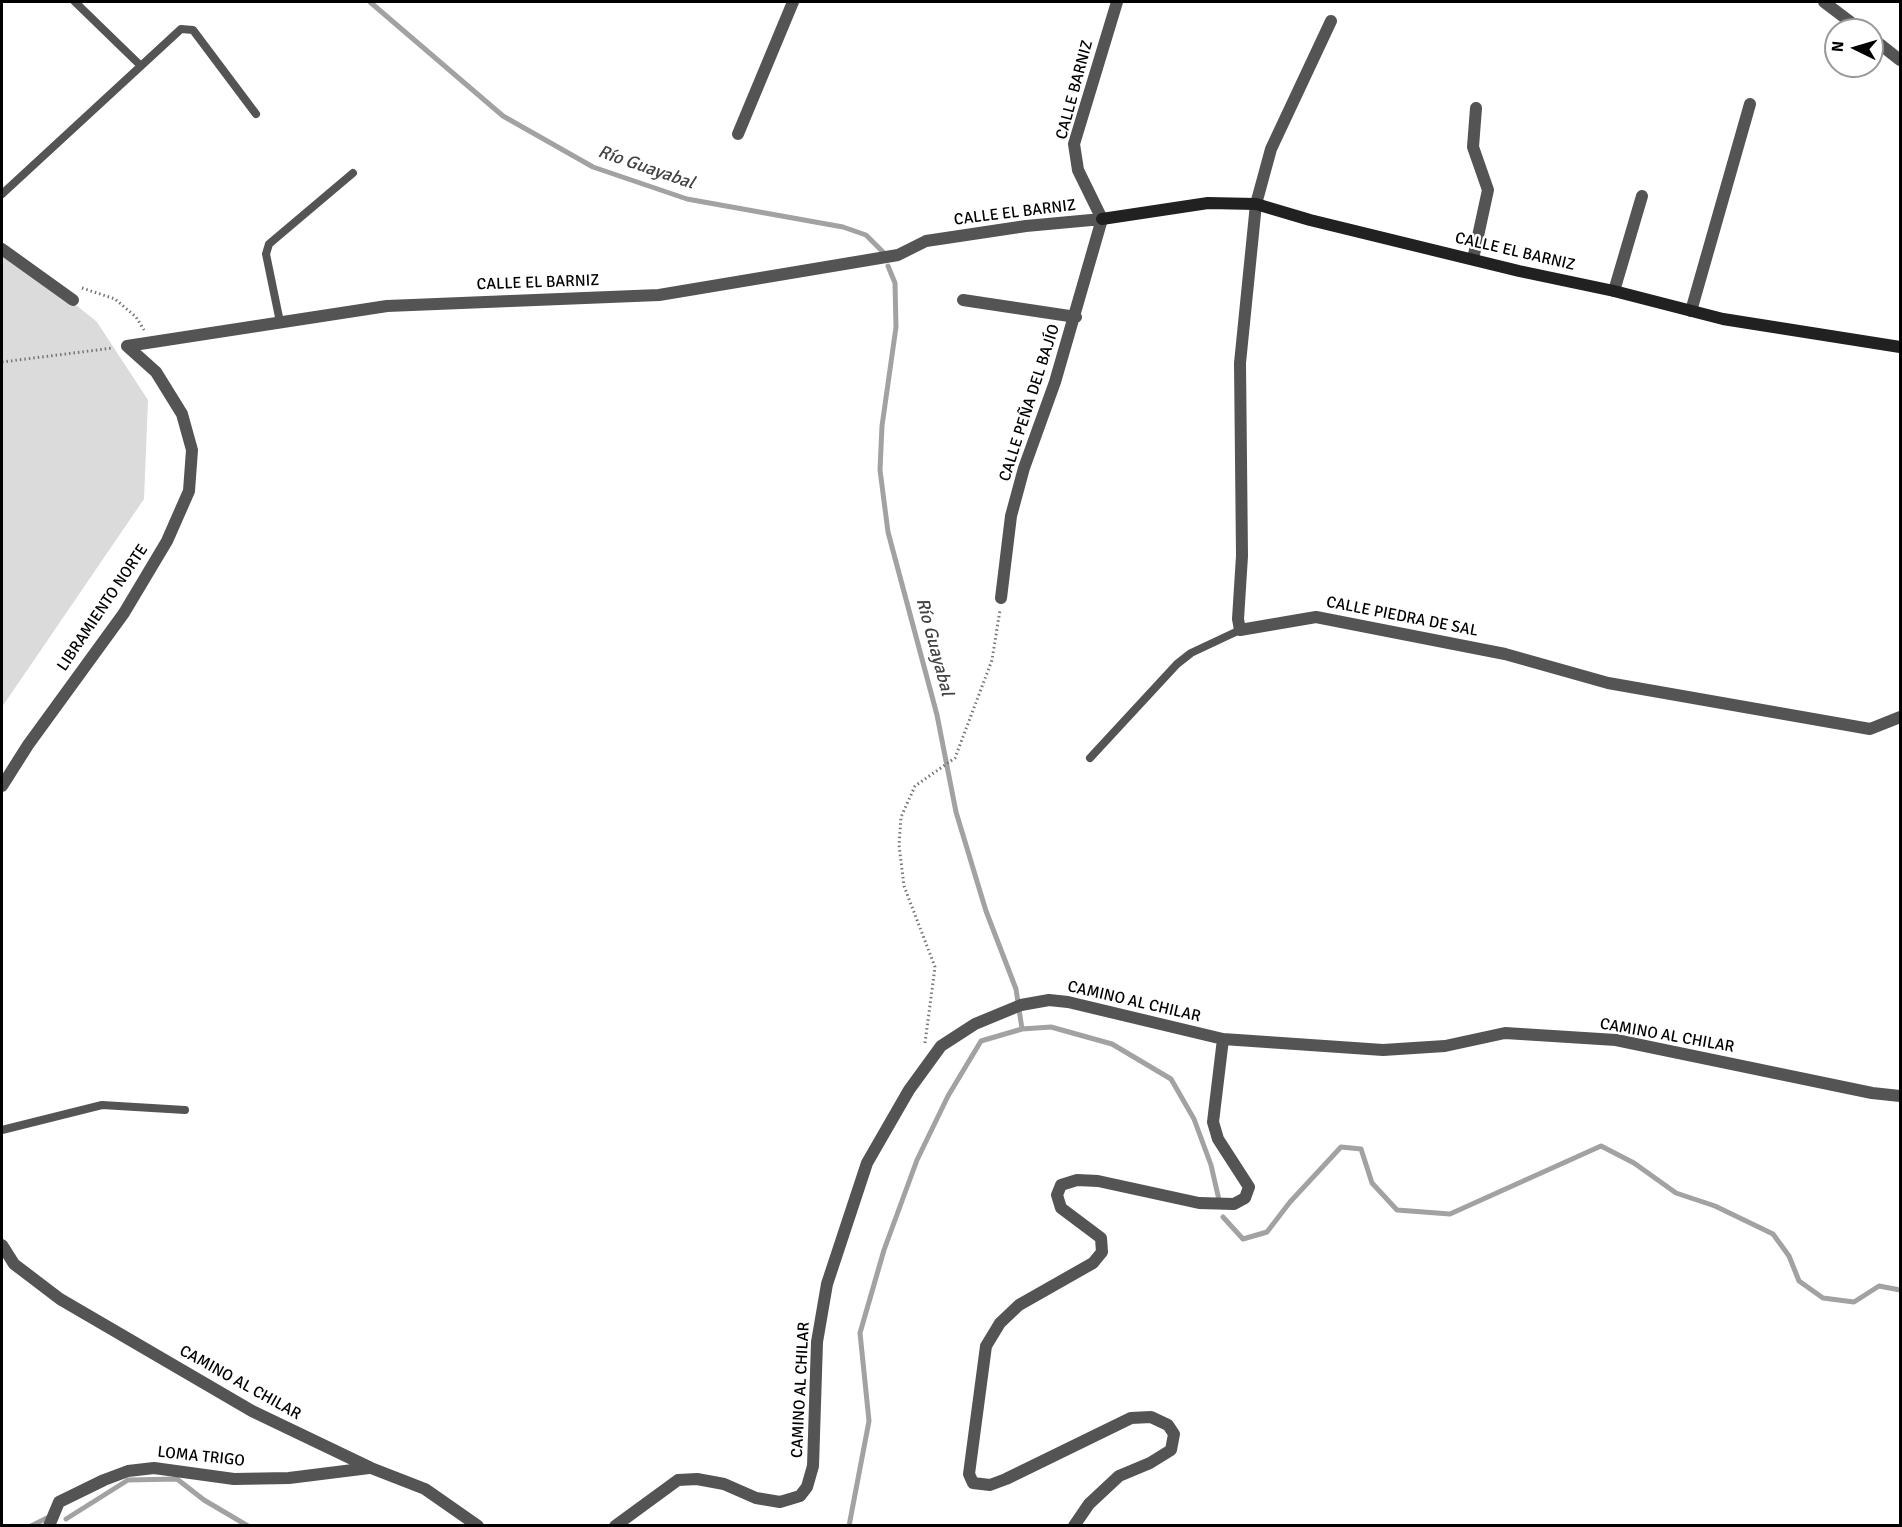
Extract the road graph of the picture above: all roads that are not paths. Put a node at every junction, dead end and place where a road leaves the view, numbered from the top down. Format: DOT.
graph roads {
  1 [pos="75,2"];
  2 [pos="793,2"];
  3 [pos="1118,2"];
  4 [pos="1824,2"];
  5 [pos="1845,18"];
  6 [pos="1331,21"];
  7 [pos="1884,47"];
  8 [pos="1900,60"];
  9 [pos="140,64"];
  10 [pos="1750,104"];
  11 [pos="1476,108"];
  12 [pos="256,114"];
  13 [pos="738,134"];
  14 [pos="353,173"];
  15 [pos="2,194"];
  16 [pos="1642,196"];
  17 [pos="1256,204"];
  18 [pos="1102,219"];
  19 [pos="2,249"];
  20 [pos="1473,260"];
  21 [pos="1614,291"];
  22 [pos="73,300"];
  23 [pos="963,300"];
  24 [pos="1691,311"];
  25 [pos="1076,317"];
  26 [pos="280,322"];
  27 [pos="127,346"];
  28 [pos="1900,347"];
  29 [pos="1001,598"];
  30 [pos="1240,630"];
  31 [pos="1900,717"];
  32 [pos="1090,758"];
  33 [pos="2,786"];
  34 [pos="1223,1039"];
  35 [pos="1900,1096"];
  36 [pos="185,1110"];
  37 [pos="2,1130"];
  38 [pos="2,1245"];
  39 [pos="371,1468"];
  40 [pos="49,1526"];
  41 [pos="478,1526"];
  42 [pos="615,1526"];
  43 [pos="1074,1526"];
  1 -- 9 [label="lane"];
  2 -- 13 [label="street"];
  3 -- 18 [label="street, CALLE BARNIZ"];
  4 -- 5 [label="street"];
  6 -- 17 [label="street"];
  7 -- 8 [label="street"];
  9 -- 12 [label="lane"];
  9 -- 15 [label="lane"];
  10 -- 24 [label="street"];
  11 -- 20 [label="street"];
  14 -- 26 [label="lane"];
  16 -- 21 [label="street"];
  17 -- 18 [label="street, CALLE EL BARNIZ"];
  17 -- 20 [label="street, CALLE EL BARNIZ"];
  17 -- 30 [label="street"];
  18 -- 25 [label="street, CALLE PEÑA DEL BAJÍO"];
  18 -- 26 [label="street, CALLE EL BARNIZ"];
  19 -- 22 [label="street"];
  20 -- 21 [label="street, CALLE EL BARNIZ"];
  21 -- 24 [label="street, CALLE EL BARNIZ"];
  23 -- 25 [label="street"];
  24 -- 28 [label="street, CALLE EL BARNIZ"];
  25 -- 29 [label="street, CALLE PEÑA DEL BAJÍO"];
  26 -- 27 [label="street, CALLE EL BARNIZ"];
  27 -- 33 [label="street, LIBRAMIENTO NORTE"];
  30 -- 31 [label="street, CALLE PIEDRA DE SAL"];
  30 -- 32 [label="lane"];
  34 -- 35 [label="street, CAMINO AL CHILAR"];
  34 -- 42 [label="street, CAMINO AL CHILAR"];
  34 -- 43 [label="street"];
  36 -- 37 [label="lane"];
  38 -- 39 [label="street, CAMINO AL CHILAR"];
  39 -- 40 [label="street, LOMA TRIGO"];
  39 -- 41 [label="street, CAMINO AL CHILAR"];
}
